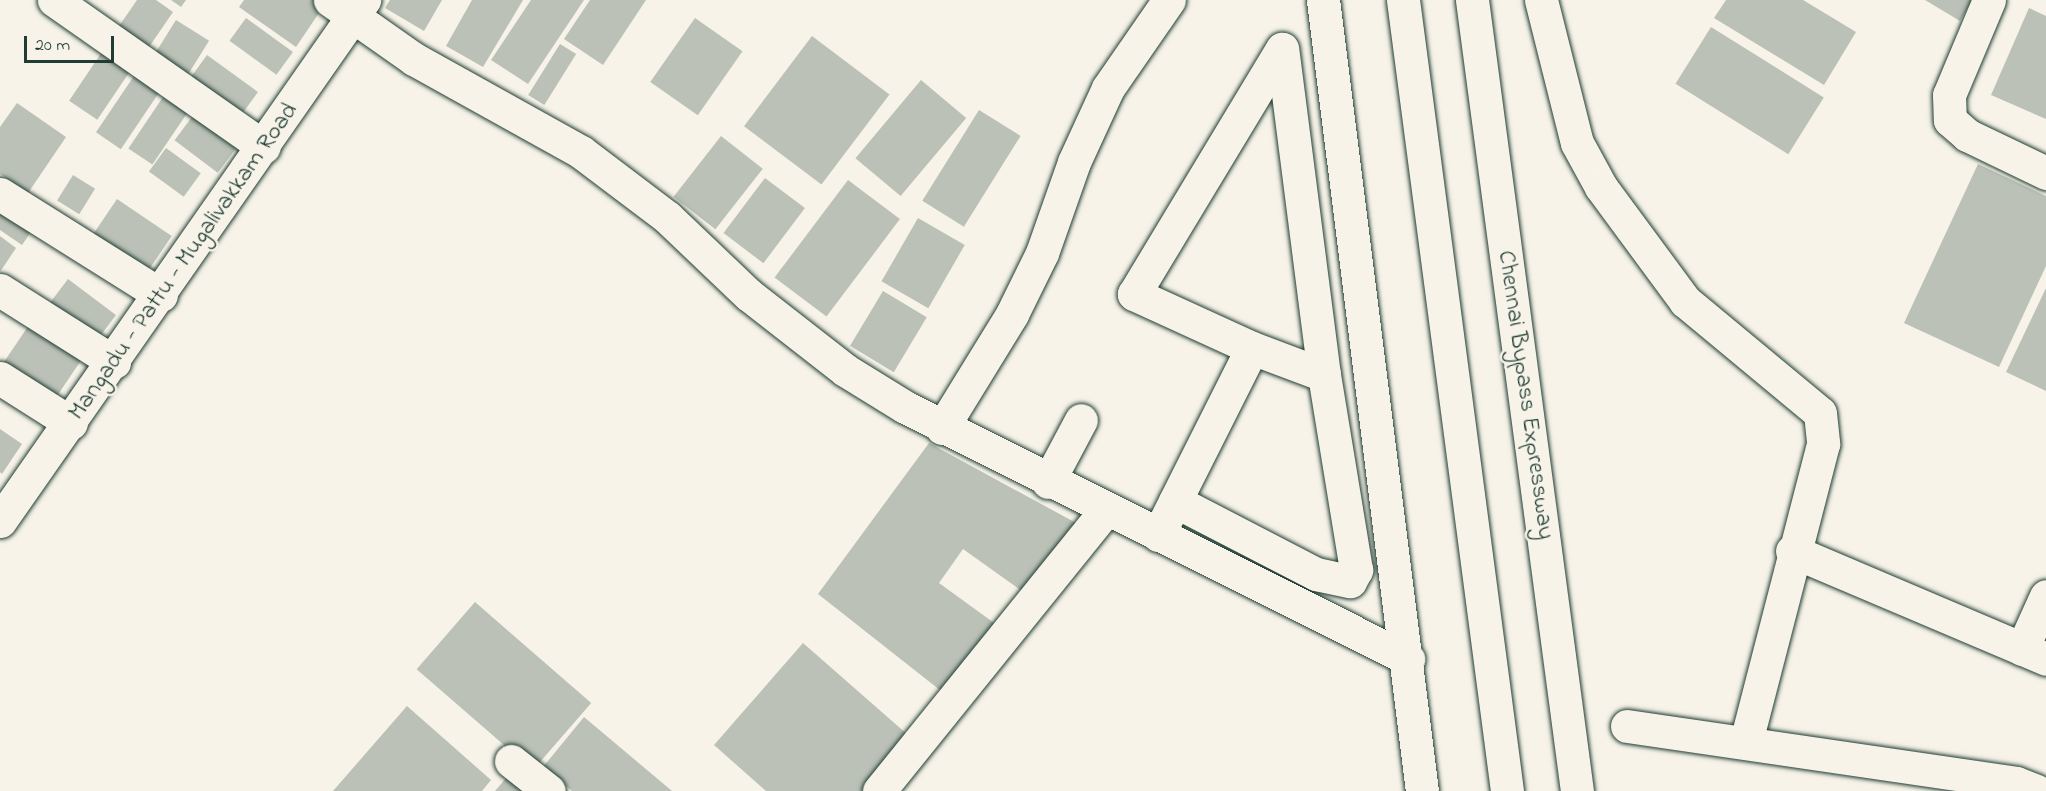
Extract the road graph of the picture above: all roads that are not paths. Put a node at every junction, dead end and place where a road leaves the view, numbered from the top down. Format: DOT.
graph roads {
  1 [pos="54,0"];
  2 [pos="1169,0"];
  3 [pos="1323,0"];
  4 [pos="1403,0"];
  5 [pos="1473,0"];
  6 [pos="1540,0"];
  7 [pos="1989,0"];
  8 [pos="350,6"];
  9 [pos="264,147"];
  10 [pos="2046,173"];
  11 [pos="0,194"];
  12 [pos="0,290"];
  13 [pos="161,295"];
  14 [pos="1252,348"];
  15 [pos="114,362"];
  16 [pos="1324,375"];
  17 [pos="0,378"];
  18 [pos="1081,420"];
  19 [pos="71,423"];
  20 [pos="942,428"];
  21 [pos="1048,482"];
  22 [pos="1175,501"];
  23 [pos="5,505"];
  24 [pos="1105,511"];
  25 [pos="1158,535"];
  26 [pos="1792,551"];
  27 [pos="2046,596"];
  28 [pos="2034,654"];
  29 [pos="1408,659"];
  30 [pos="1627,726"];
  31 [pos="1746,741"];
  32 [pos="511,761"];
  33 [pos="1928,782"];
  34 [pos="549,791"];
  35 [pos="879,791"];
  36 [pos="1422,791"];
  37 [pos="1507,791"];
  38 [pos="1577,791"];
  39 [pos="2037,791"];
  1 -- 9 [label="main road"];
  2 -- 20 [label="main road"];
  3 -- 29 [label="main road"];
  4 -- 37 [label="main road"];
  5 -- 38 [label="main road, Chennai Bypass Expressway"];
  6 -- 26 [label="main road"];
  7 -- 10 [label="main road"];
  8 -- 9 [label="main road, Mangadu - Pattu - Mugalivakkam Road"];
  8 -- 20 [label="main road"];
  9 -- 13 [label="main road, Mangadu - Pattu - Mugalivakkam Road"];
  11 -- 13 [label="main road"];
  12 -- 15 [label="main road"];
  13 -- 15 [label="main road, Mangadu - Pattu - Mugalivakkam Road"];
  14 -- 16 [label="main road"];
  14 -- 16 [label="main road"];
  14 -- 22 [label="main road"];
  15 -- 19 [label="main road, Mangadu - Pattu - Mugalivakkam Road"];
  16 -- 22 [label="main road"];
  17 -- 19 [label="main road"];
  18 -- 21 [label="main road"];
  19 -- 23 [label="main road, Mangadu - Pattu - Mugalivakkam Road"];
  20 -- 21 [label="main road"];
  21 -- 24 [label="main road"];
  22 -- 25 [label="main road"];
  24 -- 25 [label="main road"];
  24 -- 35 [label="main road"];
  25 -- 29 [label="main road"];
  26 -- 28 [label="main road"];
  26 -- 31 [label="main road"];
  27 -- 28 [label="main road"];
  29 -- 36 [label="main road"];
  30 -- 31 [label="main road"];
  31 -- 33 [label="main road"];
  32 -- 34 [label="main road"];
  33 -- 39 [label="main road"];
}
